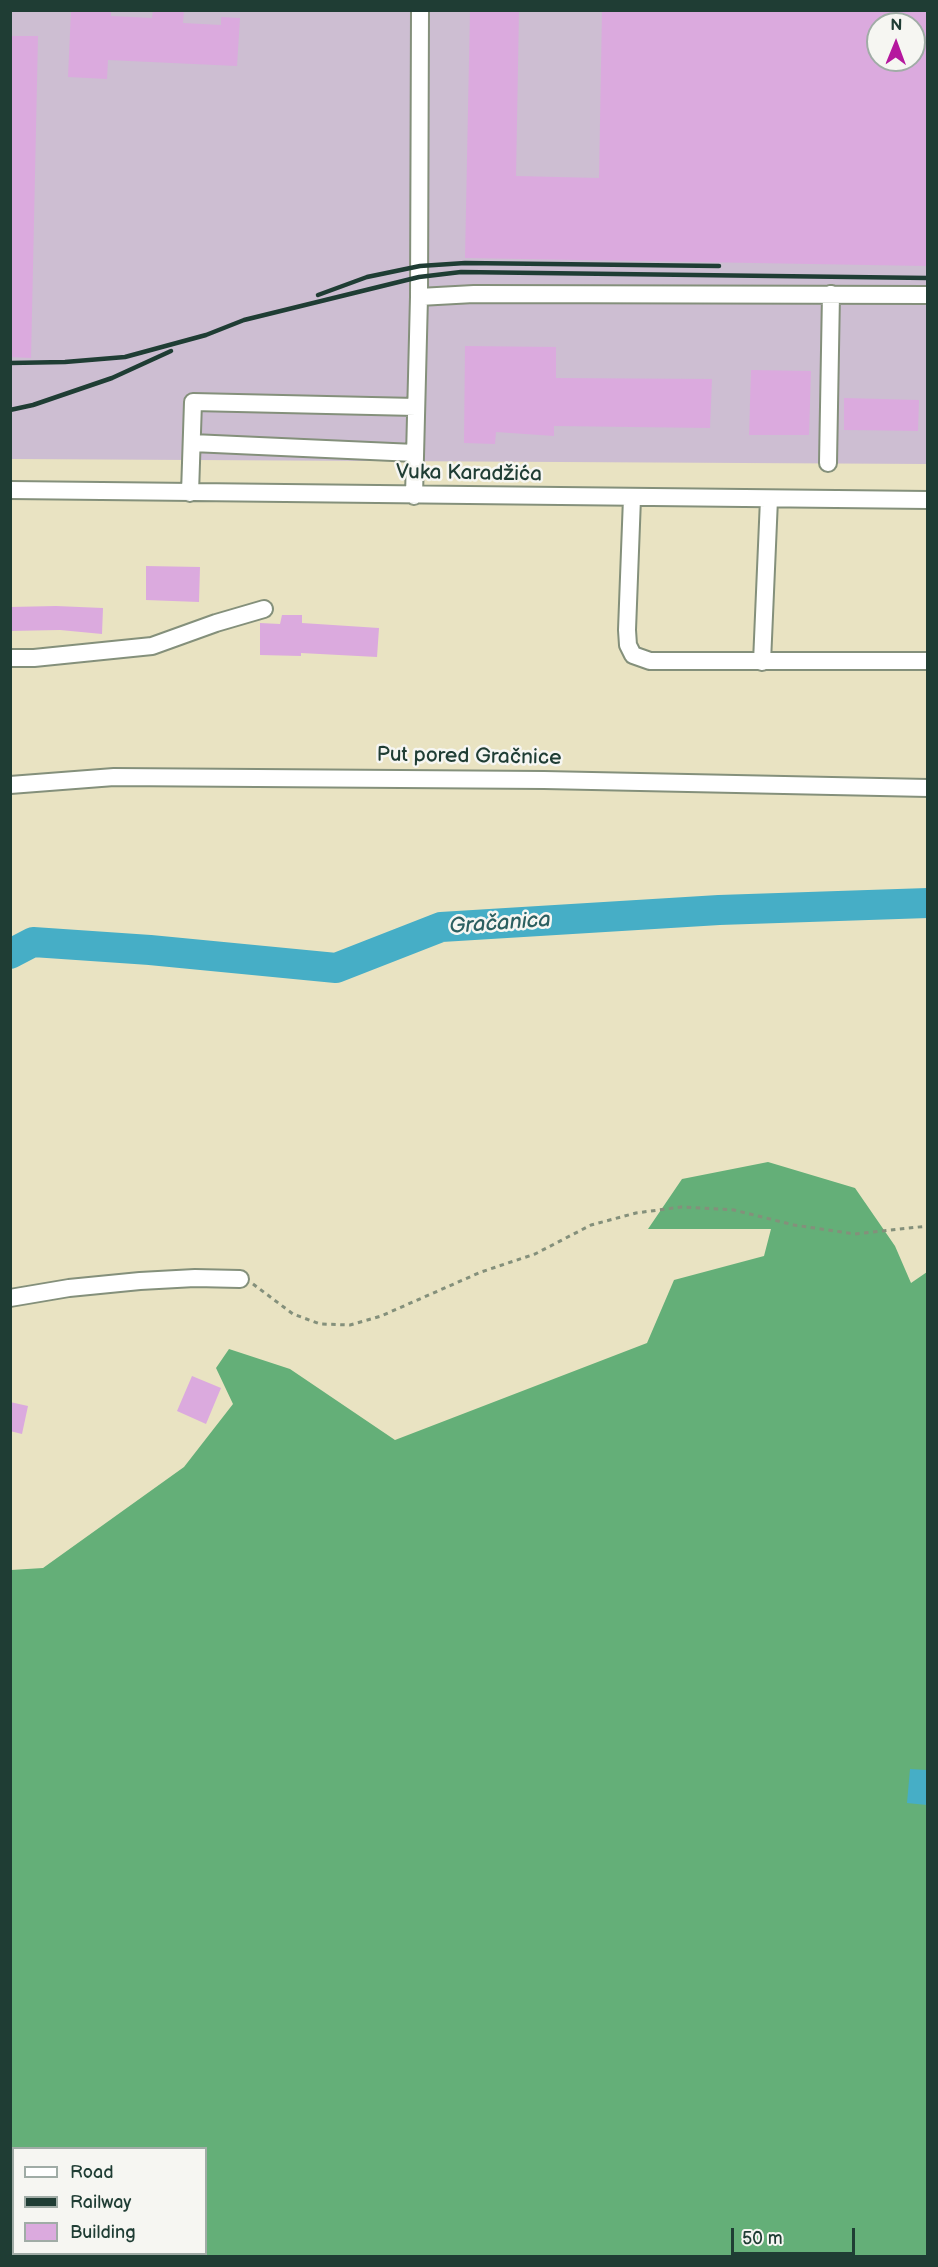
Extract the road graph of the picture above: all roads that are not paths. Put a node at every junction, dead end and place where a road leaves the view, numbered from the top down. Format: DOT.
graph roads {
  1 [pos="420,10"];
  2 [pos="831,294"];
  3 [pos="927,295"];
  4 [pos="419,297"];
  5 [pos="416,407"];
  6 [pos="192,443"];
  7 [pos="415,453"];
  8 [pos="828,464"];
  9 [pos="10,490"];
  10 [pos="190,493"];
  11 [pos="414,496"];
  12 [pos="632,498"];
  13 [pos="769,499"];
  14 [pos="927,500"];
  15 [pos="264,609"];
  16 [pos="10,658"];
  17 [pos="762,662"];
  18 [pos="927,662"];
  19 [pos="10,786"];
  20 [pos="927,788"];
  21 [pos="240,1279"];
  22 [pos="10,1298"];
  1 -- 4 [label="street"];
  2 -- 3 [label="street"];
  2 -- 4 [label="street"];
  2 -- 8 [label="street"];
  4 -- 5 [label="street"];
  5 -- 6 [label="street"];
  5 -- 7 [label="street"];
  6 -- 7 [label="street"];
  6 -- 10 [label="street"];
  7 -- 11 [label="street"];
  9 -- 10 [label="street, Vuka Karadžića"];
  10 -- 11 [label="street, Vuka Karadžića"];
  11 -- 12 [label="street, Vuka Karadžića"];
  12 -- 13 [label="street, Vuka Karadžića"];
  12 -- 17 [label="street"];
  13 -- 14 [label="street, Vuka Karadžića"];
  13 -- 17 [label="street"];
  15 -- 16 [label="street"];
  17 -- 18 [label="street"];
  19 -- 20 [label="street, Put pored Gračnice"];
  21 -- 22 [label="street"];
}
